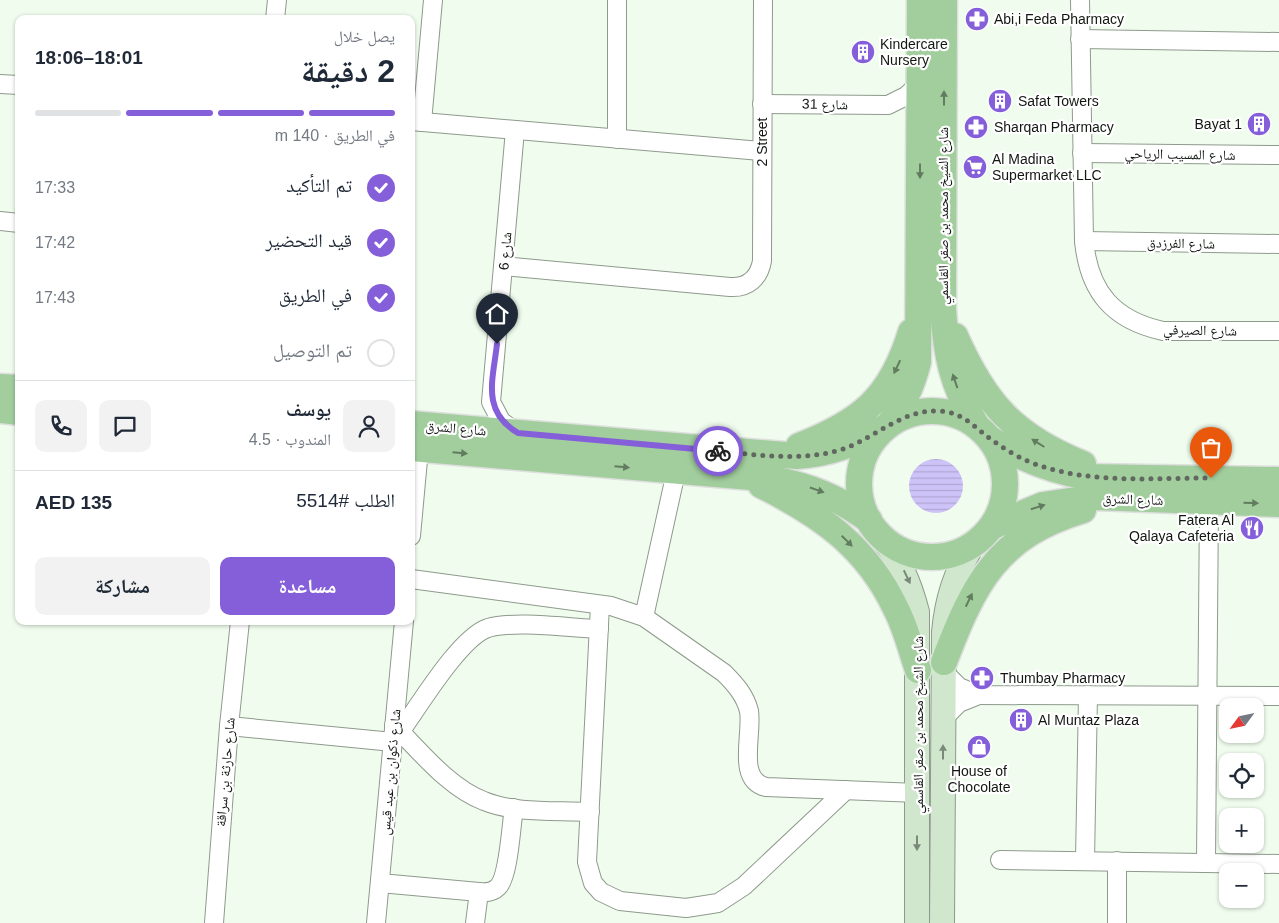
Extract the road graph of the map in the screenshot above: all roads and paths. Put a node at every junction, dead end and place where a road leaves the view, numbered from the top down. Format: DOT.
graph roads {
  1 [pos="277,0"];
  2 [pos="433,0"];
  3 [pos="618,0"];
  4 [pos="763,0"];
  5 [pos="920,0"];
  6 [pos="944,0"];
  7 [pos="1080,0"];
  8 [pos="275,15"];
  9 [pos="1080,39"];
  10 [pos="1279,42"];
  11 [pos="920,83"];
  12 [pos="0,84"];
  13 [pos="15,85"];
  14 [pos="762,104"];
  15 [pos="888,105"];
  16 [pos="416,121"];
  17 [pos="515,130"];
  18 [pos="920,130"];
  19 [pos="618,139"];
  20 [pos="761,151"];
  21 [pos="1082,153"];
  22 [pos="1279,155"];
  23 [pos="0,221"];
  24 [pos="15,223"];
  25 [pos="1084,241"];
  26 [pos="1279,244"];
  27 [pos="504,266"];
  28 [pos="931,307"];
  29 [pos="1279,331"];
  30 [pos="0,387"];
  31 [pos="15,388"];
  32 [pos="491,402"];
  33 [pos="0,410"];
  34 [pos="15,412"];
  35 [pos="415,424"];
  36 [pos="887,426"];
  37 [pos="464,428"];
  38 [pos="983,432"];
  39 [pos="518,433"];
  40 [pos="415,449"];
  41 [pos="774,456"];
  42 [pos="676,472"];
  43 [pos="747,478"];
  44 [pos="1279,480"];
  45 [pos="1119,488"];
  46 [pos="1209,502"];
  47 [pos="1279,504"];
  48 [pos="993,526"];
  49 [pos="875,528"];
  50 [pos="972,546"];
  51 [pos="415,580"];
  52 [pos="600,605"];
  53 [pos="644,617"];
  54 [pos="240,625"];
  55 [pos="404,625"];
  56 [pos="599,629"];
  57 [pos="935,668"];
  58 [pos="979,695"];
  59 [pos="1088,695"];
  60 [pos="1208,696"];
  61 [pos="1279,696"];
  62 [pos="943,719"];
  63 [pos="229,726"];
  64 [pos="396,733"];
  65 [pos="846,790"];
  66 [pos="918,793"];
  67 [pos="514,808"];
  68 [pos="590,812"];
  69 [pos="1000,860"];
  70 [pos="1085,861"];
  71 [pos="1117,861"];
  72 [pos="1206,863"];
  73 [pos="1279,864"];
  74 [pos="380,883"];
  75 [pos="479,892"];
  76 [pos="214,923"];
  77 [pos="376,923"];
  78 [pos="475,923"];
  79 [pos="917,923"];
  80 [pos="942,923"];
  81 [pos="1117,923"];
  1 -- 8 [label="street"];
  2 -- 16 [label="street"];
  3 -- 19 [label="street"];
  4 -- 14 [label="street, 2 Street"];
  5 -- 11 [label="main road, شارع الشيخ محمد بن صقر القاسمي"];
  28 -- 6 [label="main road, شارع الشيخ محمد بن صقر القاسمي, one-way"];
  7 -- 9 [label="street, شارع الصيرفي"];
  9 -- 10 [label="street"];
  9 -- 21 [label="street, شارع الصيرفي"];
  11 -- 15 [label="street"];
  11 -- 18 [label="main road, شارع الشيخ محمد بن صقر القاسمي"];
  12 -- 13 [label="street"];
  14 -- 15 [label="street, شارع 31"];
  14 -- 20 [label="street, 2 Street"];
  15 -- 18 [label="street"];
  16 -- 17 [label="street"];
  17 -- 19 [label="street"];
  17 -- 27 [label="street, شارع 6"];
  18 -- 28 [label="main road, شارع الشيخ محمد بن صقر القاسمي, one-way"];
  19 -- 20 [label="street"];
  20 -- 27 [label="street, 2 Street"];
  21 -- 22 [label="street, شارع المسيب الرياحي"];
  21 -- 25 [label="street, شارع الصيرفي"];
  23 -- 24 [label="street"];
  25 -- 26 [label="street, شارع الفرزدق"];
  25 -- 29 [label="street, شارع الصيرفي"];
  27 -- 32 [label="street, شارع 6"];
  28 -- 36 [label="main road, شارع الشيخ محمد بن صقر القاسمي"];
  38 -- 28 [label="main road, شارع الشيخ محمد بن صقر القاسمي, one-way"];
  28 -- 41 [label="main road, one-way"];
  45 -- 28 [label="main road, one-way"];
  30 -- 31 [label="main road"];
  32 -- 37 [label="street"];
  32 -- 39 [label="street"];
  33 -- 34 [label="main road"];
  35 -- 37 [label="main road, شارع الشرق"];
  36 -- 38 [label="main road"];
  36 -- 41 [label="main road, شارع الشرق"];
  36 -- 49 [label="main road"];
  37 -- 39 [label="main road, شارع الشرق"];
  38 -- 45 [label="main road, شارع الشرق"];
  38 -- 48 [label="main road"];
  39 -- 41 [label="main road, شارع الشرق"];
  40 -- 42 [label="main road, شارع الشرق, one-way"];
  42 -- 43 [label="main road, شارع الشرق"];
  42 -- 53 [label="street"];
  43 -- 49 [label="main road, شارع الشرق, one-way"];
  43 -- 57 [label="main road, one-way"];
  44 -- 45 [label="main road, شارع الشرق"];
  45 -- 46 [label="main road, شارع الشرق"];
  48 -- 45 [label="main road, شارع الشرق, one-way"];
  57 -- 45 [label="main road, one-way"];
  46 -- 47 [label="main road, شارع الشرق, one-way"];
  46 -- 60 [label="street"];
  48 -- 50 [label="main road"];
  49 -- 50 [label="main road"];
  49 -- 57 [label="main road, شارع الشيخ محمد بن صقر القاسمي, one-way"];
  50 -- 57 [label="main road, شارع الشيخ محمد بن صقر القاسمي"];
  51 -- 52 [label="street"];
  52 -- 53 [label="street"];
  52 -- 56 [label="street"];
  53 -- 65 [label="street"];
  54 -- 63 [label="street, شارع حارثة بن سراقة"];
  55 -- 64 [label="street, شارع ذكوان بن عبد قيس"];
  56 -- 64 [label="street"];
  56 -- 68 [label="street"];
  57 -- 58 [label="street"];
  57 -- 62 [label="main road, شارع الشيخ محمد بن صقر القاسمي"];
  57 -- 66 [label="main road, شارع الشيخ محمد بن صقر القاسمي"];
  58 -- 59 [label="street"];
  58 -- 62 [label="street"];
  59 -- 60 [label="street"];
  59 -- 70 [label="street"];
  60 -- 61 [label="street"];
  60 -- 72 [label="street"];
  80 -- 62 [label="main road, شارع الشيخ محمد بن صقر القاسمي, one-way"];
  63 -- 64 [label="street"];
  63 -- 76 [label="street, شارع حارثة بن سراقة"];
  64 -- 67 [label="street"];
  64 -- 74 [label="street, شارع ذكوان بن عبد قيس"];
  65 -- 66 [label="street"];
  65 -- 68 [label="street"];
  66 -- 79 [label="main road, شارع الشيخ محمد بن صقر القاسمي, one-way"];
  67 -- 68 [label="street"];
  67 -- 75 [label="street"];
  69 -- 70 [label="street"];
  70 -- 71 [label="street"];
  71 -- 72 [label="street"];
  71 -- 81 [label="street"];
  72 -- 73 [label="street"];
  74 -- 75 [label="street"];
  74 -- 77 [label="street, شارع ذكوان بن عبد قيس"];
  75 -- 78 [label="street"];
}
